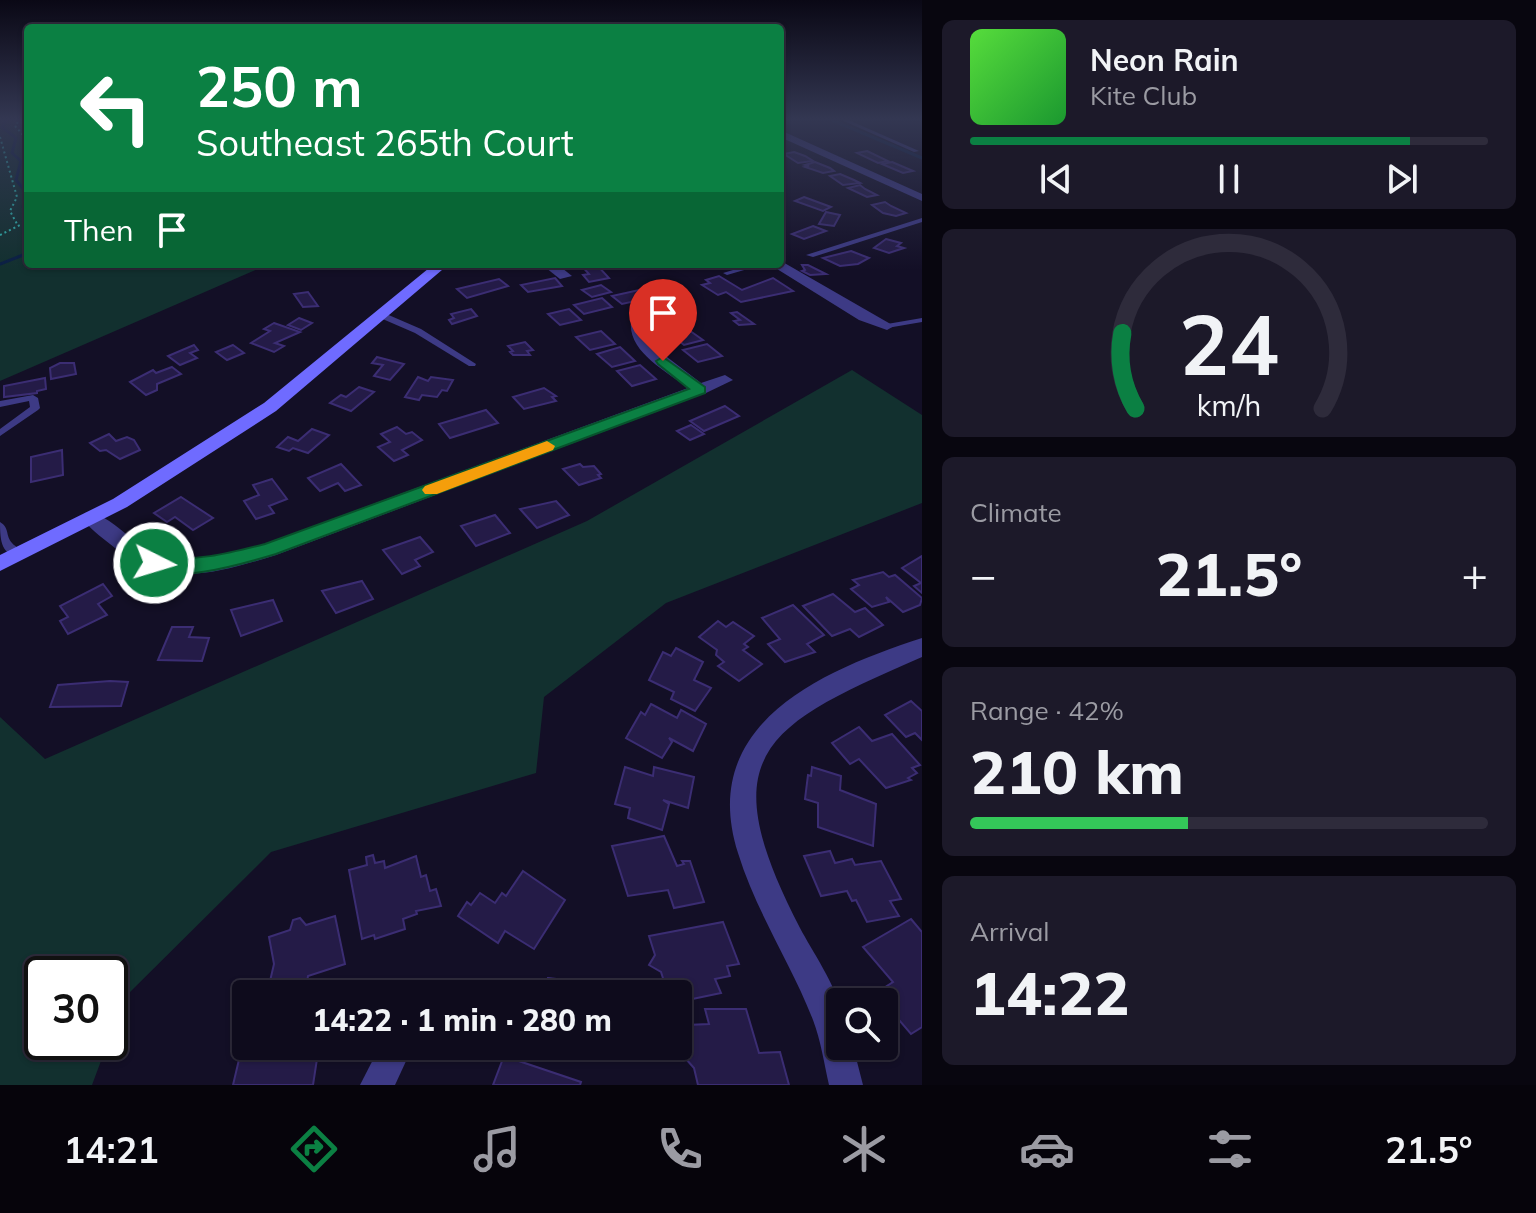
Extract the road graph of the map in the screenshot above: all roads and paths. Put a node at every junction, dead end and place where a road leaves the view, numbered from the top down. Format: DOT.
graph roads {
  1 [pos="7,169"];
  2 [pos="858,169"];
  3 [pos="922,198"];
  4 [pos="922,220"];
  5 [pos="24,222"];
  6 [pos="17,224"];
  7 [pos="0,235"];
  8 [pos="810,255"];
  9 [pos="437,268"];
  10 [pos="554,268"];
  11 [pos="746,268"];
  12 [pos="783,268"];
  13 [pos="727,273"];
  14 [pos="565,276"];
  15 [pos="381,315"];
  16 [pos="922,320"];
  17 [pos="638,322"];
  18 [pos="887,326"];
  19 [pos="472,364"];
  20 [pos="725,380"];
  21 [pos="700,390"];
  22 [pos="0,404"];
  23 [pos="0,433"];
  24 [pos="92,518"];
  25 [pos="0,526"];
  26 [pos="21,554"];
  27 [pos="0,564"];
  28 [pos="922,647"];
  29 [pos="390,1060"];
  30 [pos="377,1085"];
  31 [pos="846,1085"];
  1 -- 6 [label="path"];
  2 -- 3 [label="street"];
  4 -- 8 [label="lane"];
  5 -- 6 [label="path"];
  6 -- 7 [label="path"];
  9 -- 15 [label="street"];
  10 -- 14 [label="street"];
  11 -- 13 [label="lane"];
  12 -- 18 [label="street"];
  15 -- 19 [label="lane"];
  15 -- 24 [label="street"];
  16 -- 18 [label="lane"];
  17 -- 21 [label="street"];
  20 -- 21 [label="street"];
  21 -- 24 [label="street"];
  22 -- 23 [label="lane"];
  24 -- 26 [label="street"];
  25 -- 26 [label="lane"];
  26 -- 27 [label="street"];
  28 -- 31 [label="street"];
  29 -- 30 [label="street"];
}
